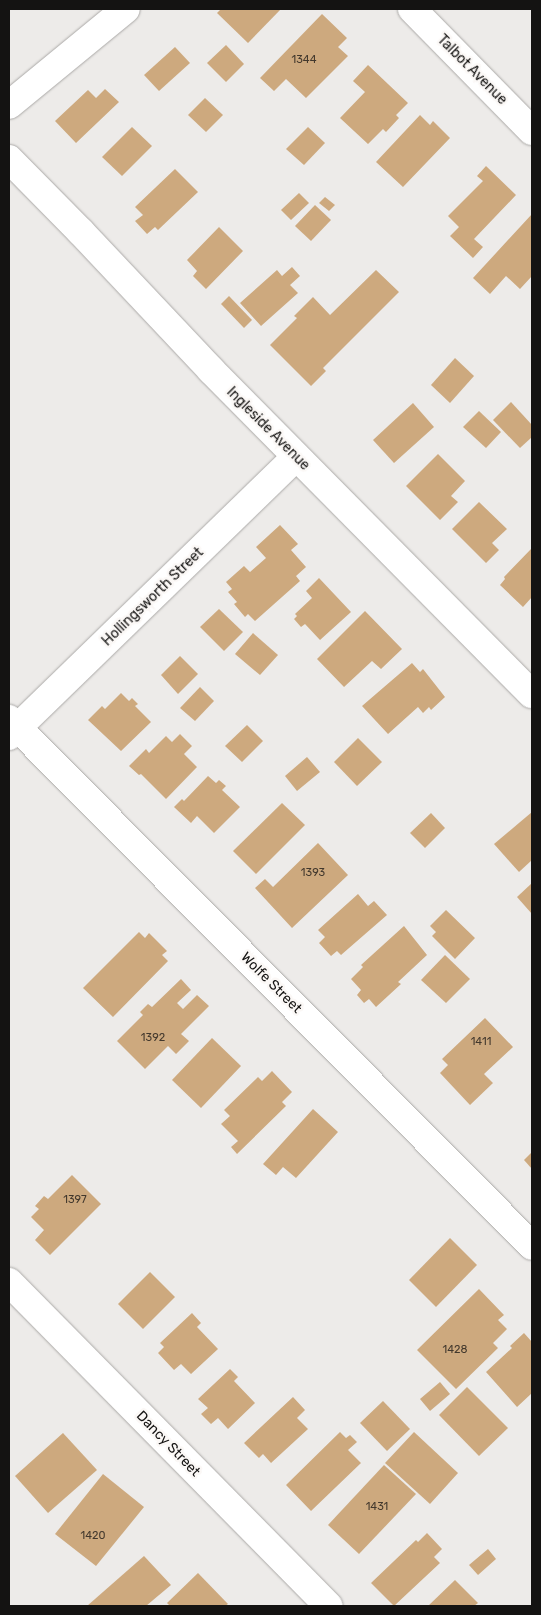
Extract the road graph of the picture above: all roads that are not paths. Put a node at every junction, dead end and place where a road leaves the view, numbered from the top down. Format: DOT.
graph roads {
  1 [pos="126,9"];
  2 [pos="412,9"];
  3 [pos="9,106"];
  4 [pos="532,131"];
  5 [pos="9,159"];
  6 [pos="296,457"];
  7 [pos="532,694"];
  8 [pos="12,728"];
  9 [pos="532,1246"];
  10 [pos="9,1282"];
  11 [pos="328,1606"];
  1 -- 3 [label="street"];
  2 -- 4 [label="street, Talbot Avenue"];
  5 -- 6 [label="street, Ingleside Avenue"];
  6 -- 7 [label="street, Ingleside Avenue"];
  6 -- 8 [label="street, Hollingsworth Street"];
  8 -- 9 [label="street, Wolfe Street"];
  10 -- 11 [label="street, Dancy Street"];
}
